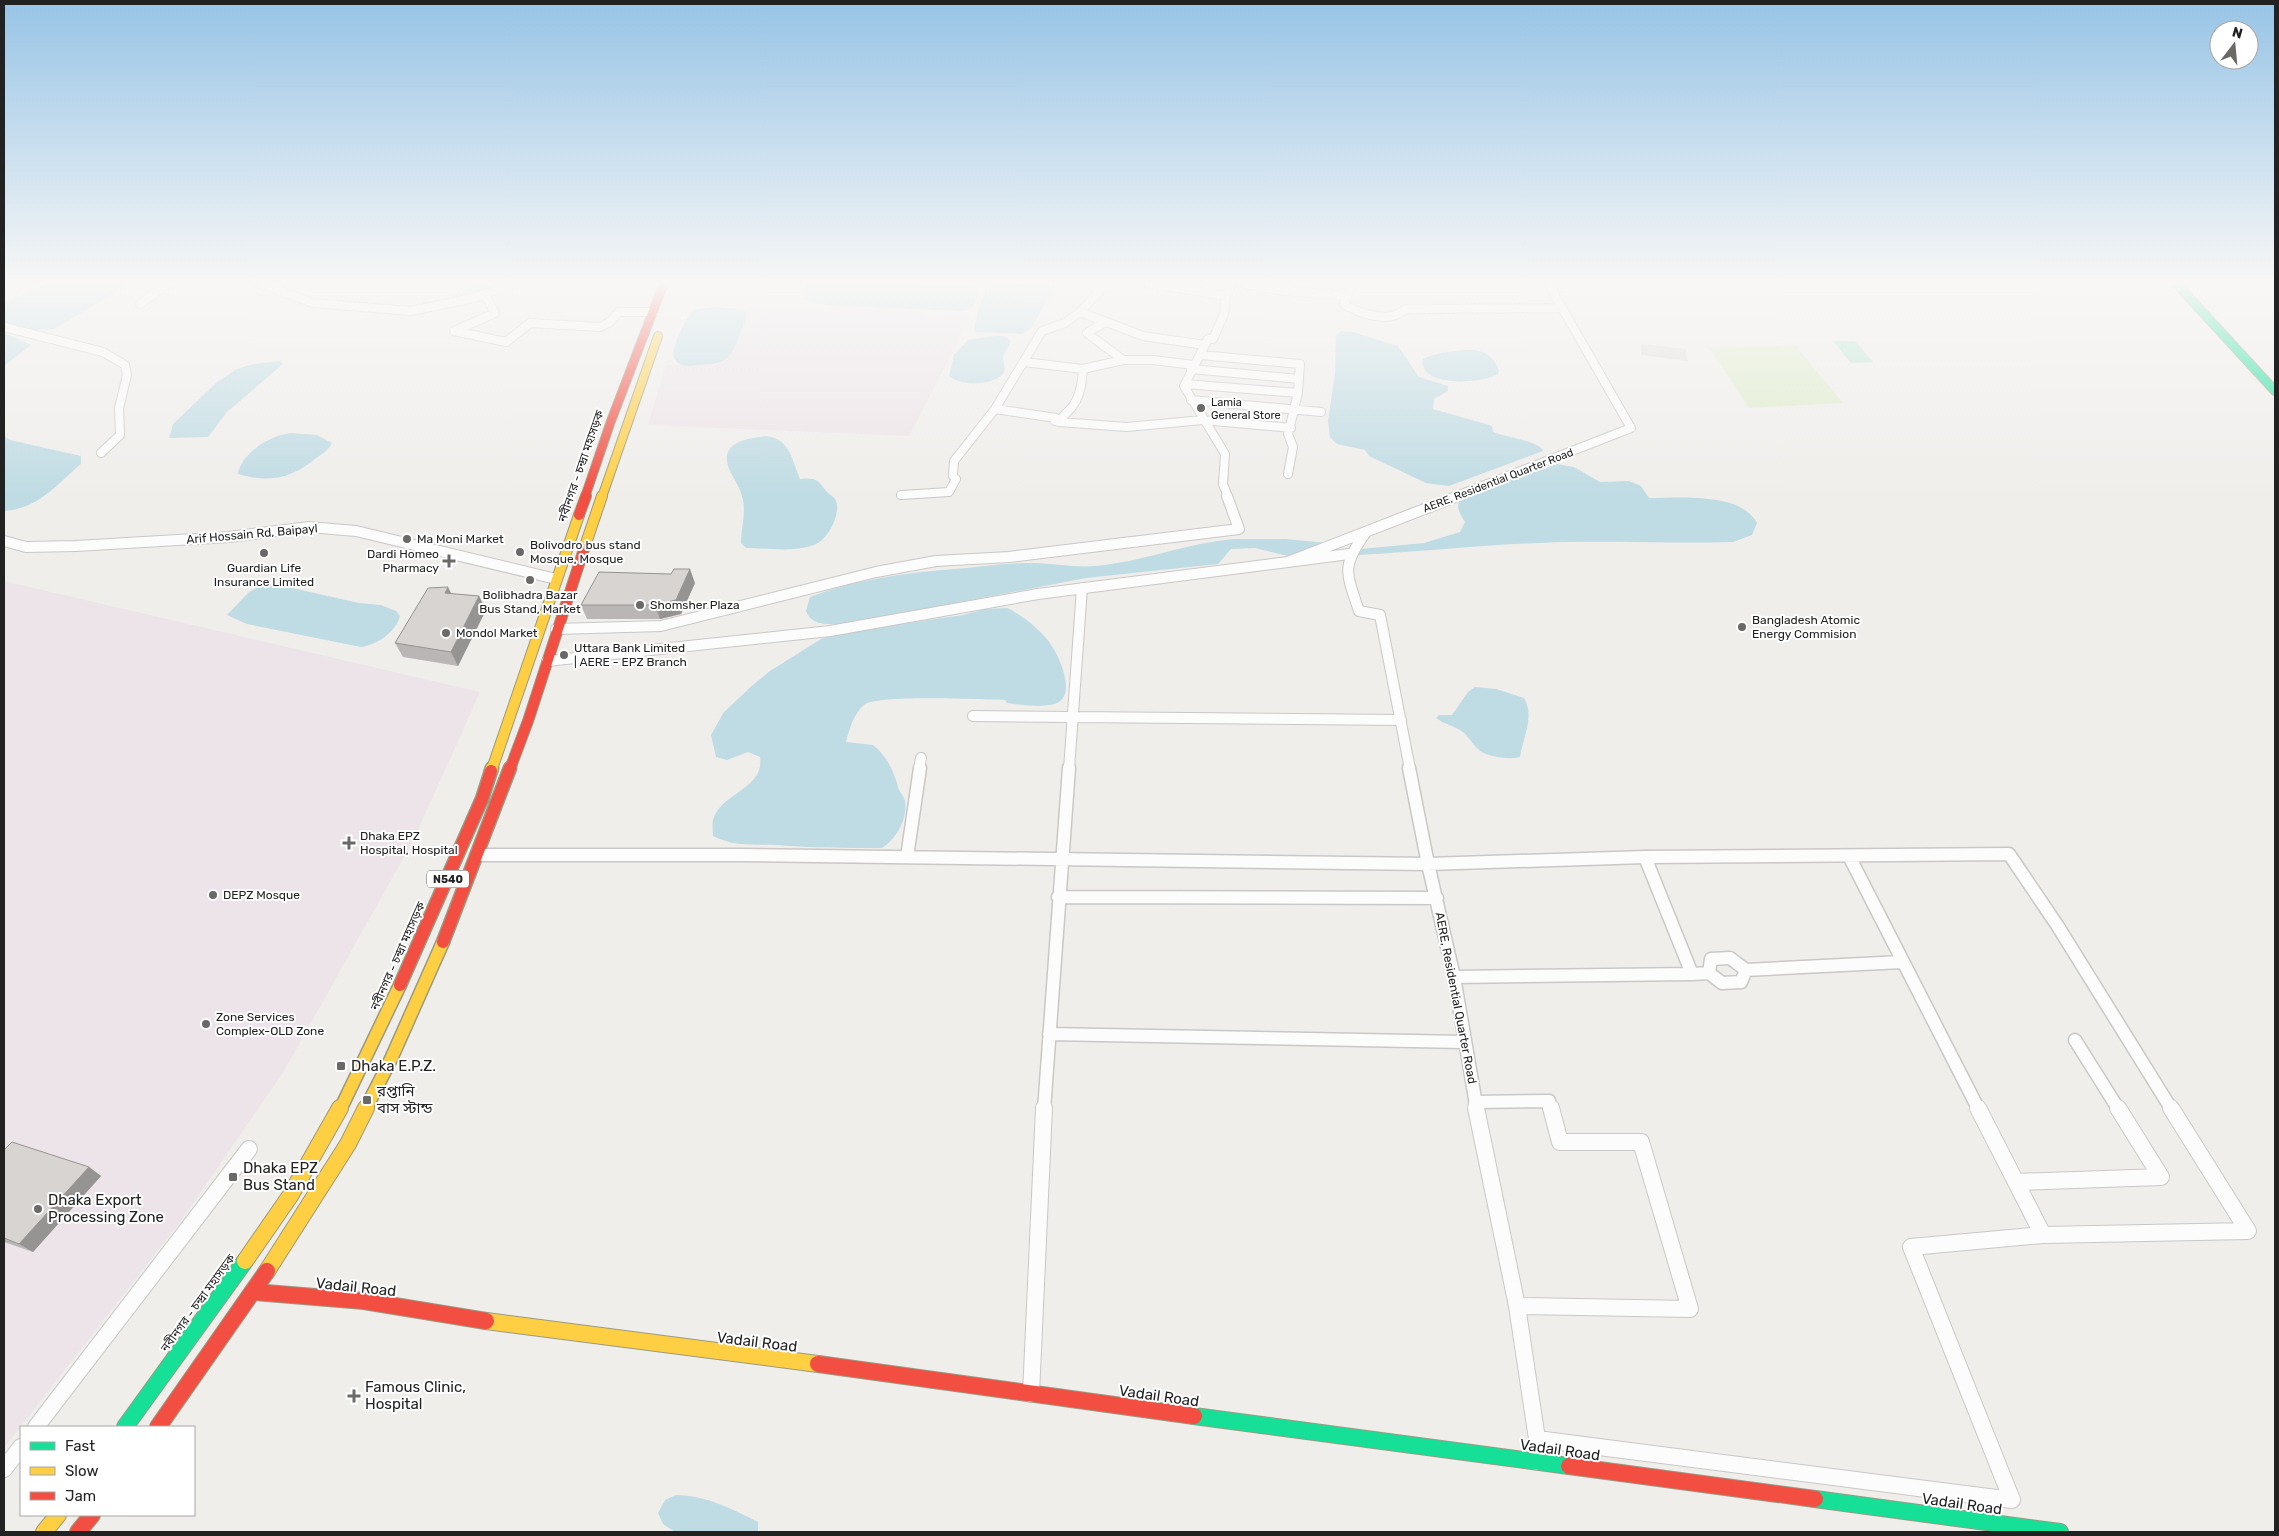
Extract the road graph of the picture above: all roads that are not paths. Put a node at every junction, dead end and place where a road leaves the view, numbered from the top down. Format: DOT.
graph roads {
  1 [pos="99,352"];
  2 [pos="638,352"];
  3 [pos="653,352"];
  4 [pos="1030,352"];
  5 [pos="1112,352"];
  6 [pos="1202,352"];
  7 [pos="1587,352"];
  8 [pos="2239,352"];
  9 [pos="1200,355"];
  10 [pos="1123,360"];
  11 [pos="1024,362"];
  12 [pos="1193,367"];
  13 [pos="1083,369"];
  14 [pos="1299,379"];
  15 [pos="1186,384"];
  16 [pos="2275,391"];
  17 [pos="1298,393"];
  18 [pos="1191,400"];
  19 [pos="995,409"];
  20 [pos="1295,409"];
  21 [pos="1321,412"];
  22 [pos="1203,420"];
  23 [pos="1059,422"];
  24 [pos="1291,428"];
  25 [pos="101,453"];
  26 [pos="1288,474"];
  27 [pos="901,495"];
  28 [pos="1366,532"];
  29 [pos="4,541"];
  30 [pos="1349,554"];
  31 [pos="1288,562"];
  32 [pos="556,579"];
  33 [pos="1082,588"];
  34 [pos="556,629"];
  35 [pos="546,661"];
  36 [pos="973,716"];
  37 [pos="1074,718"];
  38 [pos="1401,720"];
  39 [pos="921,758"];
  40 [pos="478,855"];
  41 [pos="1849,856"];
  42 [pos="907,857"];
  43 [pos="1645,857"];
  44 [pos="1061,858"];
  45 [pos="1428,864"];
  46 [pos="1058,897"];
  47 [pos="1437,898"];
  48 [pos="1902,962"];
  49 [pos="1746,970"];
  50 [pos="1709,973"];
  51 [pos="1692,974"];
  52 [pos="1454,977"];
  53 [pos="1049,1034"];
  54 [pos="2075,1040"];
  55 [pos="1464,1042"];
  56 [pos="1475,1102"];
  57 [pos="249,1150"];
  58 [pos="2016,1182"];
  59 [pos="2043,1235"];
  60 [pos="254,1292"];
  61 [pos="1517,1306"];
  62 [pos="1030,1394"];
  63 [pos="37,1426"];
  64 [pos="126,1426"];
  65 [pos="159,1426"];
  66 [pos="1537,1439"];
  67 [pos="20,1448"];
  68 [pos="1537,1462"];
  69 [pos="4,1469"];
  70 [pos="57,1516"];
  71 [pos="91,1516"];
  72 [pos="44,1532"];
  73 [pos="78,1532"];
  74 [pos="2060,1532"];
  1 -- 25 [label="street"];
  2 -- 32 [label="main road, নবীনগর - চন্দ্রা মহাসড়ক / N540"];
  3 -- 34 [label="main road, N540"];
  4 -- 11 [label="street"];
  5 -- 10 [label="street"];
  6 -- 9 [label="street"];
  7 -- 28 [label="street, AERE, Residential Quarter Road"];
  8 -- 16 [label="main road"];
  9 -- 12 [label="street"];
  9 -- 14 [label="street"];
  10 -- 12 [label="street"];
  10 -- 13 [label="street"];
  11 -- 13 [label="street"];
  11 -- 19 [label="street"];
  12 -- 14 [label="street"];
  12 -- 15 [label="street"];
  13 -- 23 [label="street"];
  14 -- 17 [label="street"];
  15 -- 17 [label="street"];
  15 -- 18 [label="street"];
  17 -- 20 [label="street"];
  18 -- 20 [label="street"];
  18 -- 22 [label="street"];
  19 -- 23 [label="street"];
  19 -- 27 [label="street"];
  20 -- 21 [label="street"];
  20 -- 24 [label="street"];
  22 -- 23 [label="street"];
  22 -- 24 [label="street"];
  22 -- 34 [label="street"];
  24 -- 26 [label="street"];
  28 -- 30 [label="street"];
  28 -- 31 [label="street, AERE, Residential Quarter Road"];
  29 -- 32 [label="street, Arif Hossain Rd, Baipayl"];
  30 -- 31 [label="street"];
  30 -- 38 [label="street, AERE, Residential Quarter Road"];
  31 -- 33 [label="street"];
  32 -- 64 [label="main road, নবীনগর - চন্দ্রা মহাসড়ক / N540"];
  33 -- 35 [label="street"];
  33 -- 37 [label="street"];
  34 -- 35 [label="main road, N540"];
  35 -- 40 [label="main road, N540"];
  36 -- 37 [label="street"];
  37 -- 38 [label="street"];
  37 -- 44 [label="street"];
  38 -- 45 [label="street, AERE, Residential Quarter Road"];
  39 -- 42 [label="street"];
  40 -- 42 [label="street"];
  40 -- 60 [label="main road, N540"];
  41 -- 43 [label="street"];
  41 -- 48 [label="street"];
  41 -- 59 [label="street"];
  42 -- 44 [label="street"];
  43 -- 45 [label="street"];
  43 -- 51 [label="street"];
  44 -- 45 [label="street"];
  44 -- 46 [label="street"];
  45 -- 47 [label="street, AERE, Residential Quarter Road"];
  46 -- 47 [label="street"];
  46 -- 53 [label="street"];
  47 -- 52 [label="street, AERE, Residential Quarter Road"];
  48 -- 49 [label="street"];
  48 -- 58 [label="street"];
  49 -- 50 [label="street"];
  49 -- 50 [label="street"];
  50 -- 51 [label="street"];
  51 -- 52 [label="street"];
  52 -- 55 [label="street, AERE, Residential Quarter Road"];
  53 -- 55 [label="street"];
  53 -- 62 [label="street"];
  54 -- 58 [label="street"];
  55 -- 56 [label="street, AERE, Residential Quarter Road"];
  56 -- 61 [label="street, AERE, Residential Quarter Road"];
  56 -- 61 [label="street"];
  57 -- 63 [label="street"];
  58 -- 59 [label="street"];
  59 -- 66 [label="street"];
  60 -- 62 [label="main road, Vadail Road"];
  60 -- 65 [label="main road, N540"];
  61 -- 66 [label="street, AERE, Residential Quarter Road"];
  62 -- 68 [label="main road, Vadail Road"];
  66 -- 68 [label="street, AERE, Residential Quarter Road"];
  67 -- 69 [label="street"];
  68 -- 74 [label="main road, Vadail Road"];
  70 -- 72 [label="main road"];
  71 -- 73 [label="main road"];
}
